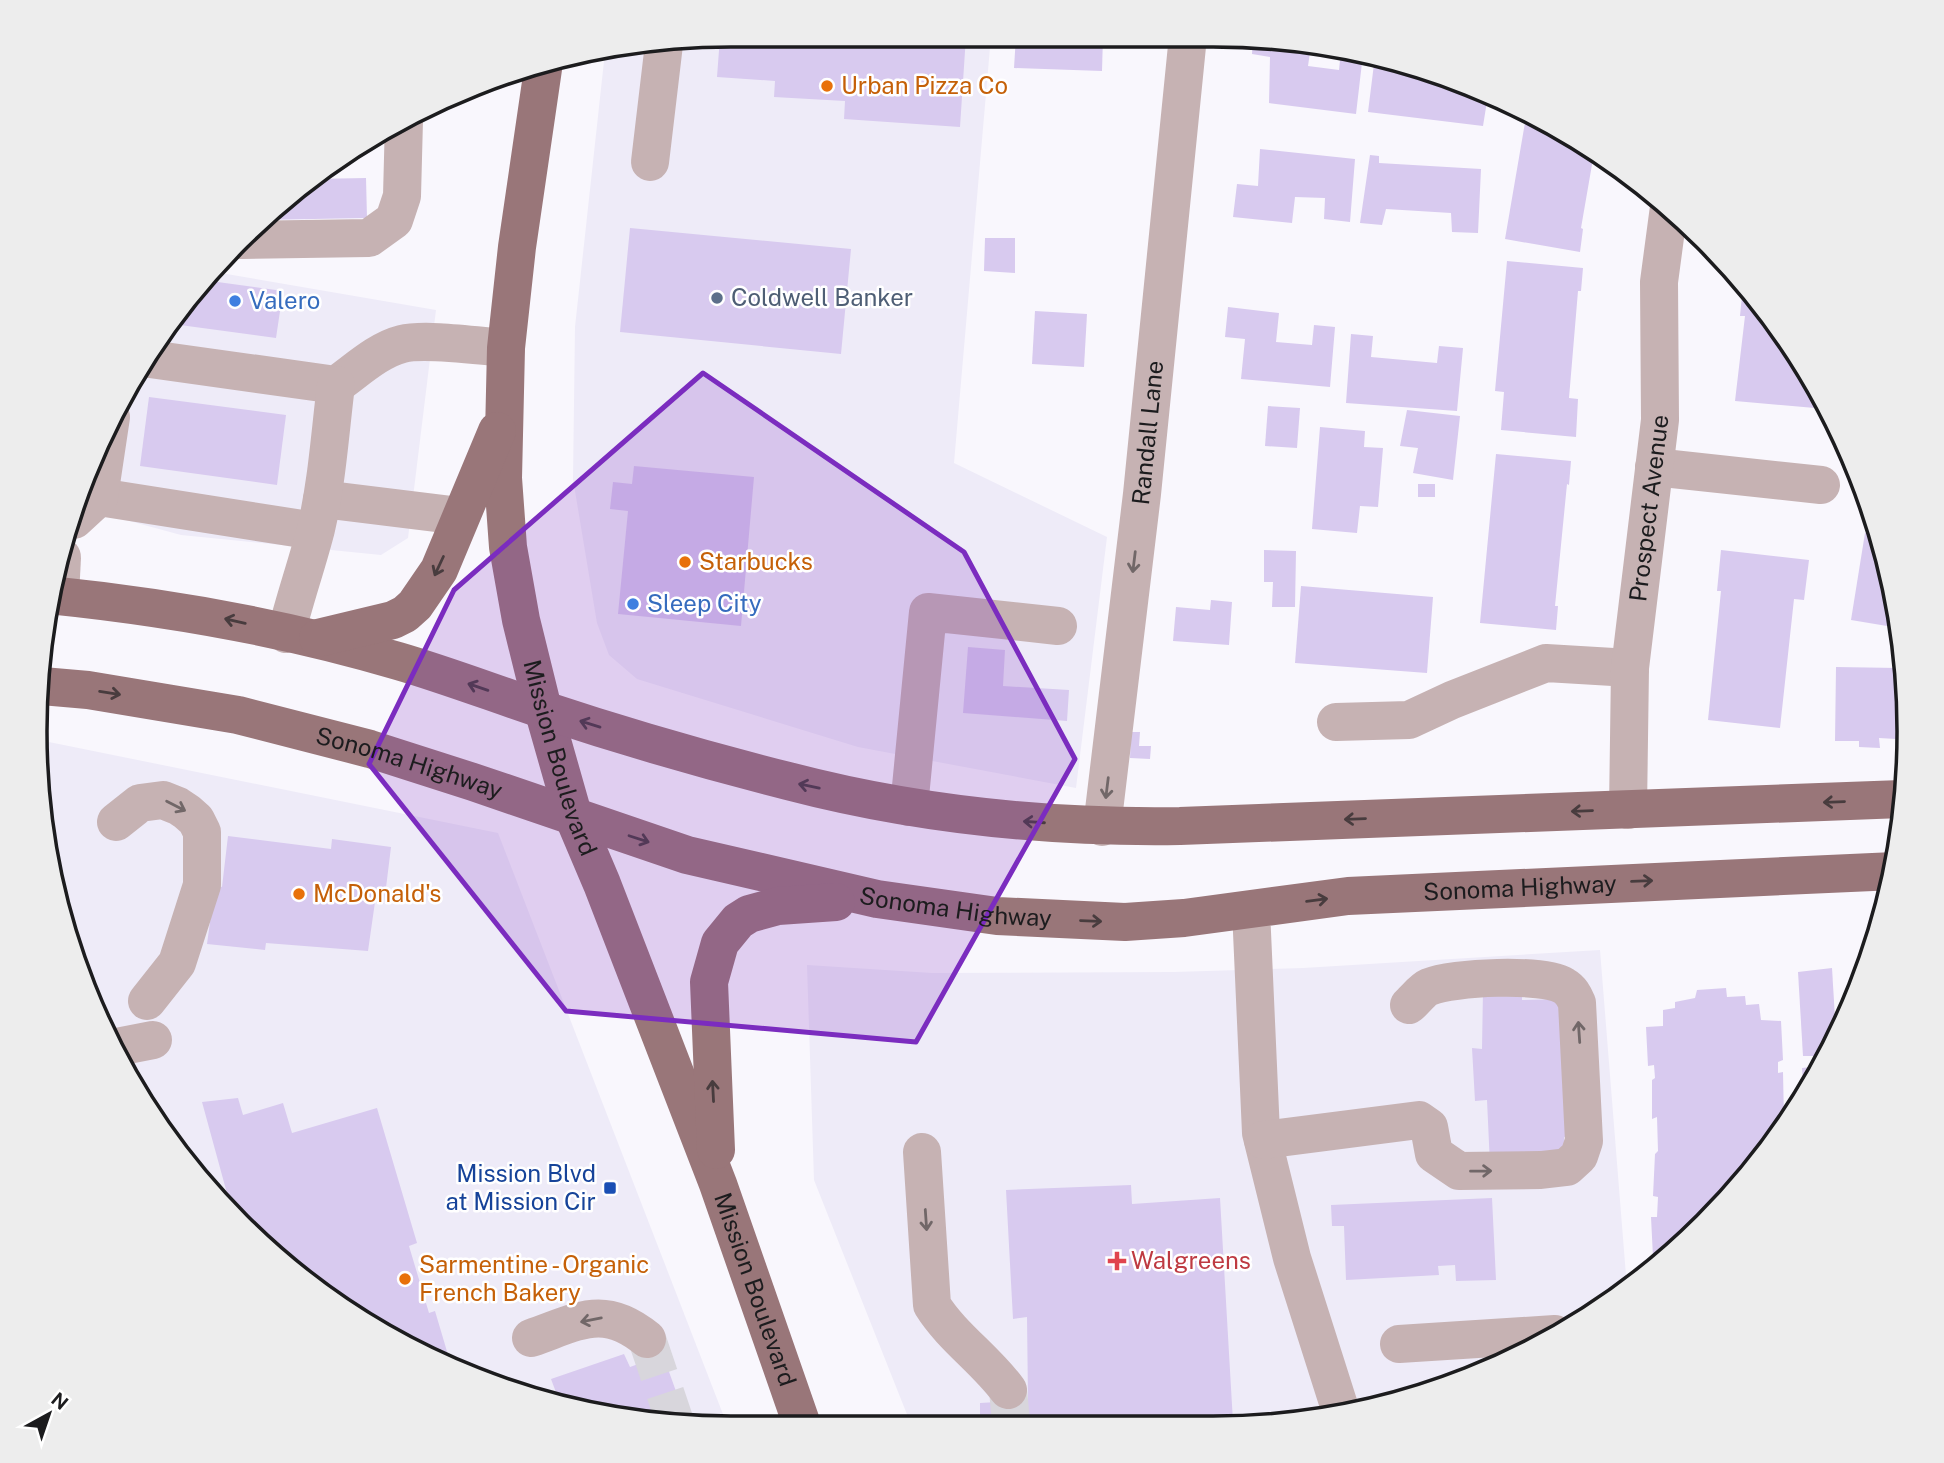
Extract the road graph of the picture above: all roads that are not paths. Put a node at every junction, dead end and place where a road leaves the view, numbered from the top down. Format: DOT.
graph roads {
  1 [pos="1187,47"];
  2 [pos="663,51"];
  3 [pos="542,75"];
  4 [pos="404,131"];
  5 [pos="650,162"];
  6 [pos="1667,220"];
  7 [pos="257,240"];
  8 [pos="506,348"];
  9 [pos="157,360"];
  10 [pos="336,385"];
  11 [pos="504,413"];
  12 [pos="1654,467"];
  13 [pos="1821,485"];
  14 [pos="87,508"];
  15 [pos="319,515"];
  16 [pos="460,516"];
  17 [pos="60,597"];
  18 [pos="1058,626"];
  19 [pos="300,636"];
  20 [pos="1630,667"];
  21 [pos="49,687"];
  22 [pos="543,709"];
  23 [pos="1336,722"];
  24 [pos="1893,799"];
  25 [pos="909,807"];
  26 [pos="1628,810"];
  27 [pos="574,818"];
  28 [pos="116,822"];
  29 [pos="1102,827"];
  30 [pos="1882,872"];
  31 [pos="877,899"];
  32 [pos="1251,910"];
  33 [pos="147,1002"];
  34 [pos="1409,1005"];
  35 [pos="1263,1140"];
  36 [pos="922,1152"];
  37 [pos="718,1184"];
  38 [pos="1533,1335"];
  39 [pos="531,1338"];
  40 [pos="647,1339"];
  41 [pos="1399,1344"];
  42 [pos="1008,1390"];
  43 [pos="1339,1404"];
  44 [pos="799,1416"];
  1 -- 29 [label="street, Randall Lane, one-way"];
  2 -- 5 [label="street"];
  3 -- 8 [label="main road, Mission Boulevard"];
  4 -- 7 [label="street"];
  6 -- 12 [label="street, Prospect Avenue"];
  8 -- 10 [label="street"];
  8 -- 11 [label="main road, Mission Boulevard"];
  9 -- 10 [label="street"];
  10 -- 15 [label="street"];
  11 -- 16 [label="main road"];
  11 -- 22 [label="main road, Mission Boulevard"];
  12 -- 13 [label="street"];
  12 -- 20 [label="street, Prospect Avenue"];
  14 -- 15 [label="street"];
  15 -- 16 [label="street"];
  15 -- 19 [label="street"];
  16 -- 19 [label="main road, one-way"];
  19 -- 17 [label="main road, one-way"];
  18 -- 25 [label="street"];
  22 -- 19 [label="main road, one-way"];
  20 -- 23 [label="street"];
  20 -- 26 [label="street, Prospect Avenue"];
  21 -- 27 [label="main road, Sonoma Highway, one-way"];
  25 -- 22 [label="main road, one-way"];
  22 -- 27 [label="main road, Mission Boulevard"];
  24 -- 26 [label="main road, one-way"];
  29 -- 25 [label="main road, one-way"];
  26 -- 29 [label="main road, one-way"];
  27 -- 31 [label="main road, Sonoma Highway, one-way"];
  27 -- 37 [label="main road, Mission Boulevard"];
  28 -- 33 [label="street, one-way"];
  32 -- 30 [label="main road, Sonoma Highway, one-way"];
  31 -- 32 [label="main road, Sonoma Highway, one-way"];
  37 -- 31 [label="main road, one-way"];
  32 -- 35 [label="street"];
  35 -- 34 [label="street, one-way"];
  35 -- 43 [label="street"];
  36 -- 42 [label="street, one-way"];
  37 -- 44 [label="main road, Mission Boulevard"];
  38 -- 41 [label="street"];
  40 -- 39 [label="street, one-way"];
}
